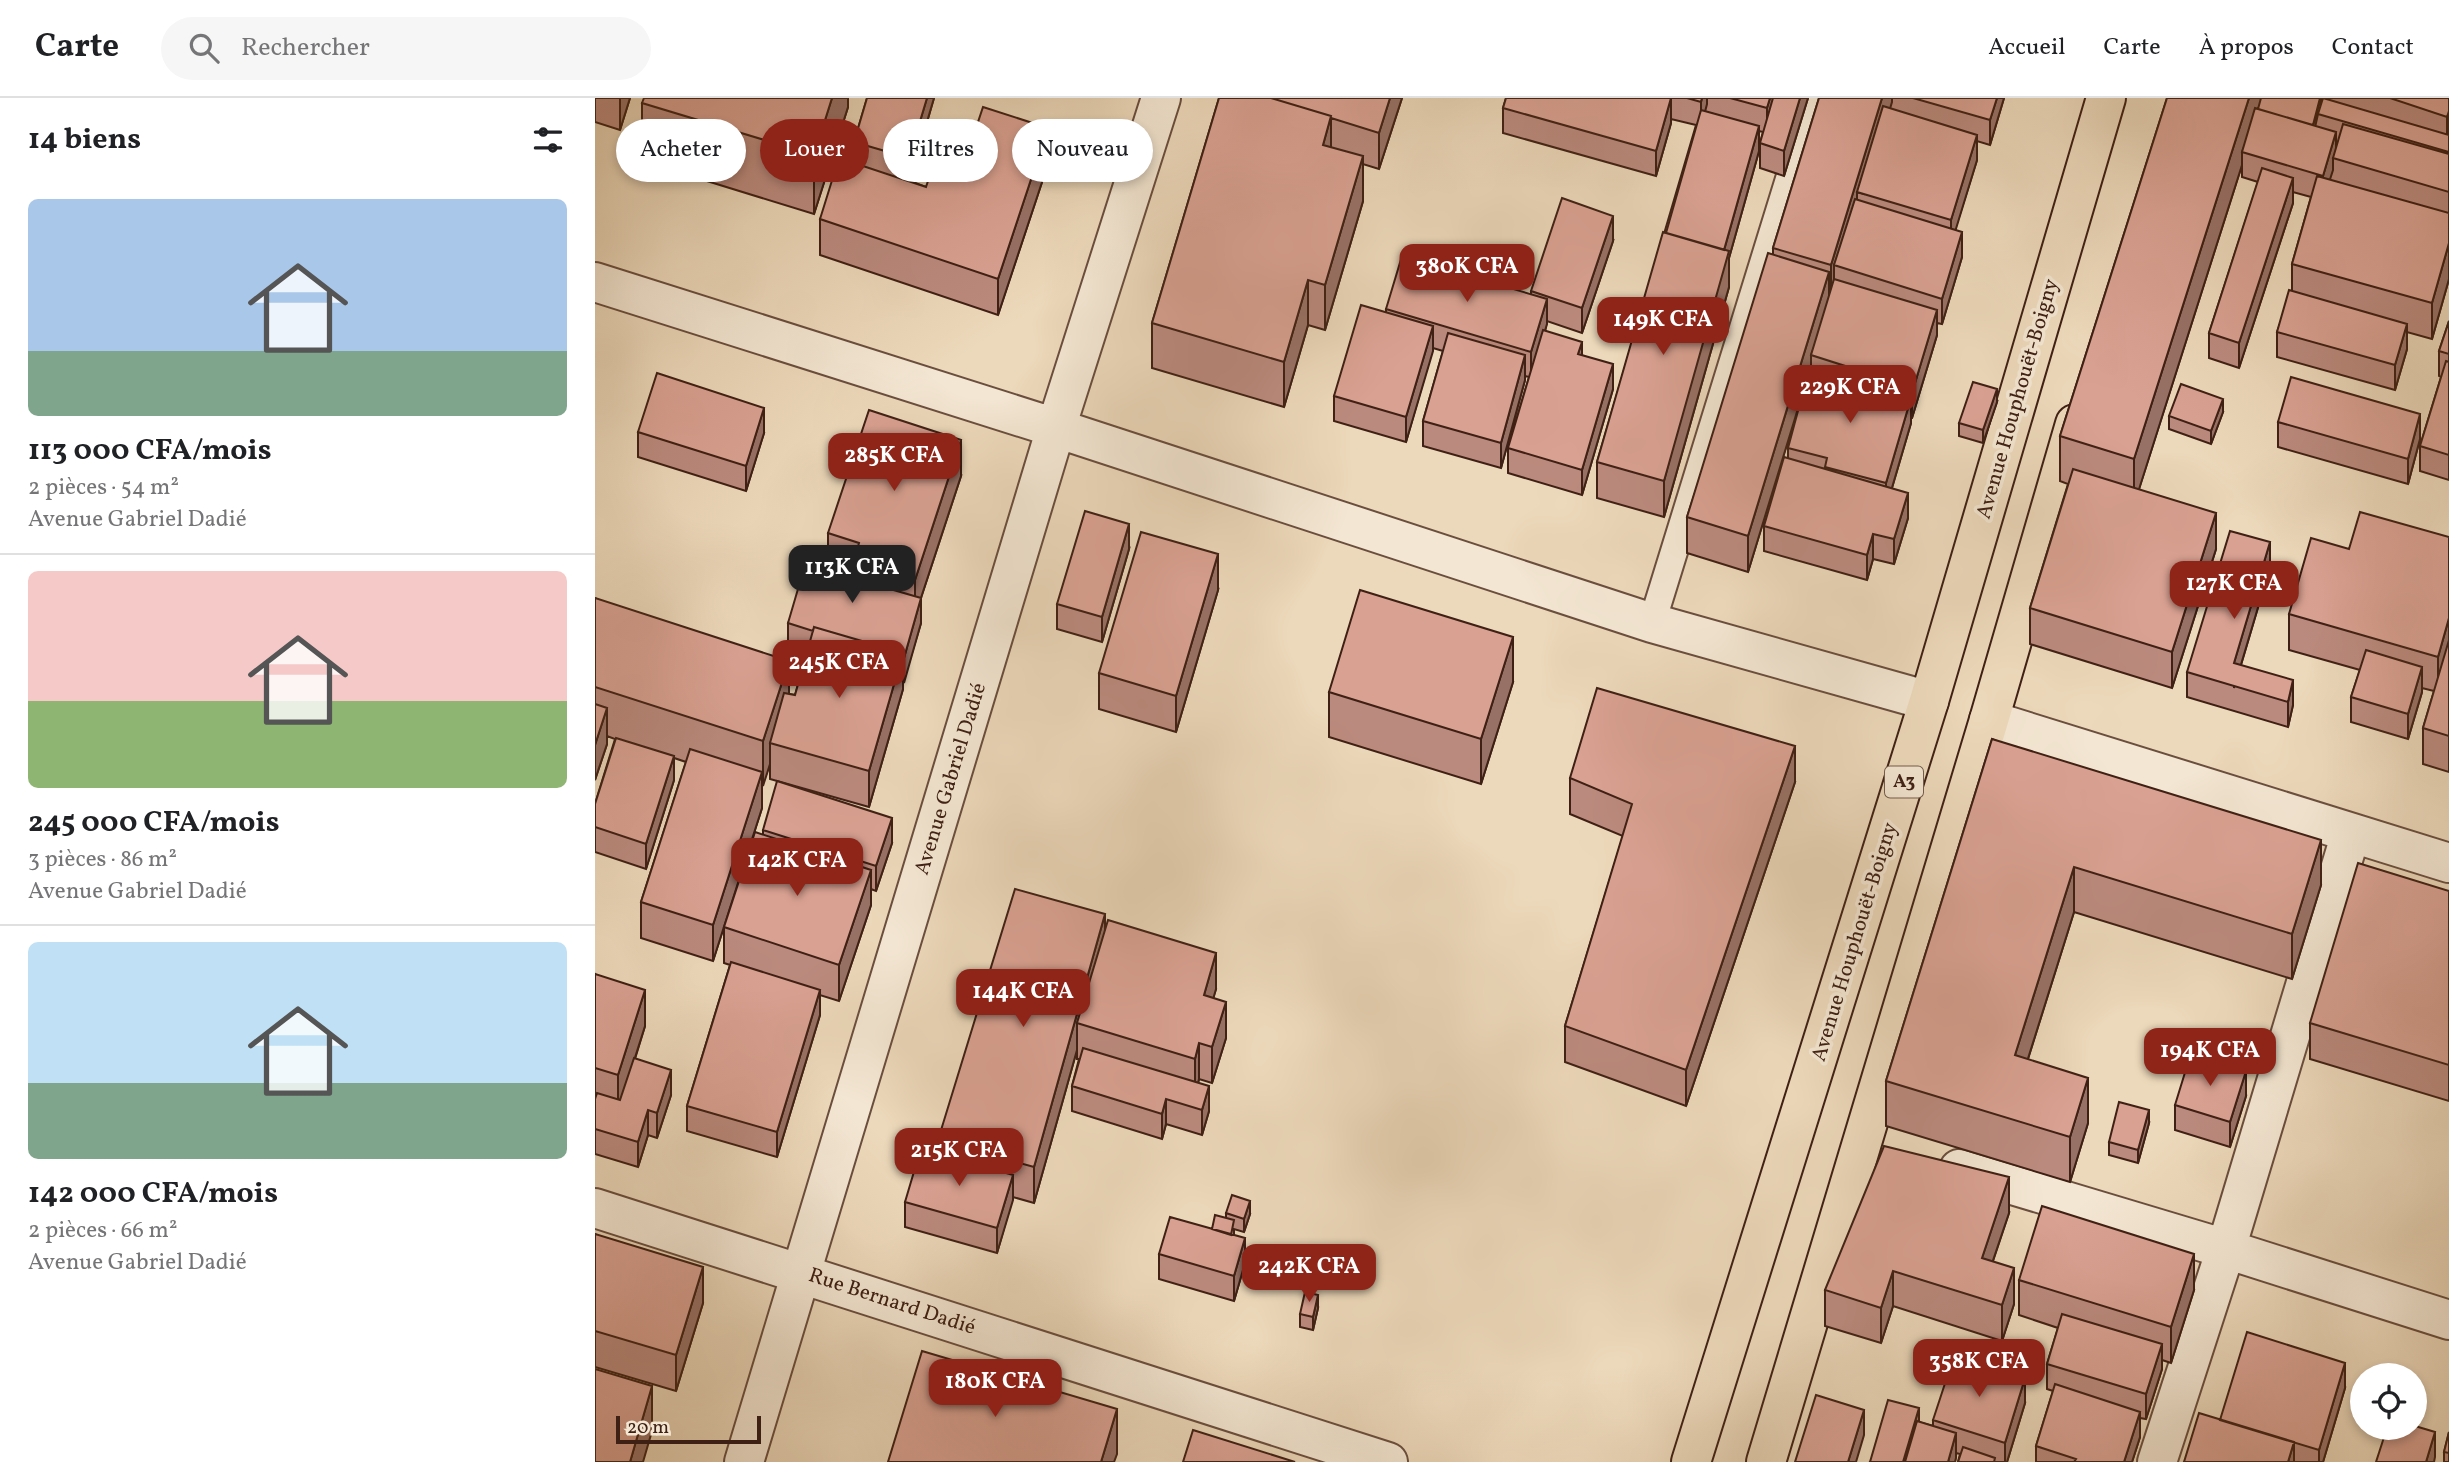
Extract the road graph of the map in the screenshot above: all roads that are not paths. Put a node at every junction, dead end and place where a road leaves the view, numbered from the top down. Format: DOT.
graph roads {
  1 [pos="1161,98"];
  2 [pos="1814,98"];
  3 [pos="2106,98"];
  4 [pos="595,282"];
  5 [pos="2085,389"];
  6 [pos="1056,428"];
  7 [pos="1652,623"];
  8 [pos="1929,701"];
  9 [pos="1989,720"];
  10 [pos="2351,833"];
  11 [pos="2449,863"];
  12 [pos="1862,1139"];
  13 [pos="595,1208"];
  14 [pos="2226,1249"];
  15 [pos="802,1273"];
  16 [pos="2449,1320"];
  17 [pos="744,1462"];
  18 [pos="1388,1462"];
  19 [pos="1691,1462"];
  20 [pos="1766,1462"];
  21 [pos="2157,1462"];
  1 -- 6 [label="street, Avenue Gabriel Dadié"];
  2 -- 7 [label="lane"];
  3 -- 8 [label="highway, Avenue Houphouët-Boigny / A3"];
  4 -- 6 [label="street"];
  5 -- 9 [label="highway"];
  6 -- 7 [label="street"];
  6 -- 15 [label="street, Avenue Gabriel Dadié"];
  7 -- 8 [label="street"];
  8 -- 19 [label="highway, Avenue Houphouët-Boigny / A3"];
  9 -- 10 [label="street"];
  9 -- 12 [label="highway"];
  10 -- 11 [label="street"];
  10 -- 14 [label="street"];
  12 -- 14 [label="street"];
  12 -- 20 [label="highway"];
  13 -- 15 [label="street, Rue Bernard Dadié"];
  14 -- 16 [label="street"];
  14 -- 21 [label="street"];
  15 -- 17 [label="street, Avenue Gabriel Dadié"];
  15 -- 18 [label="street, Rue Bernard Dadié"];
}
